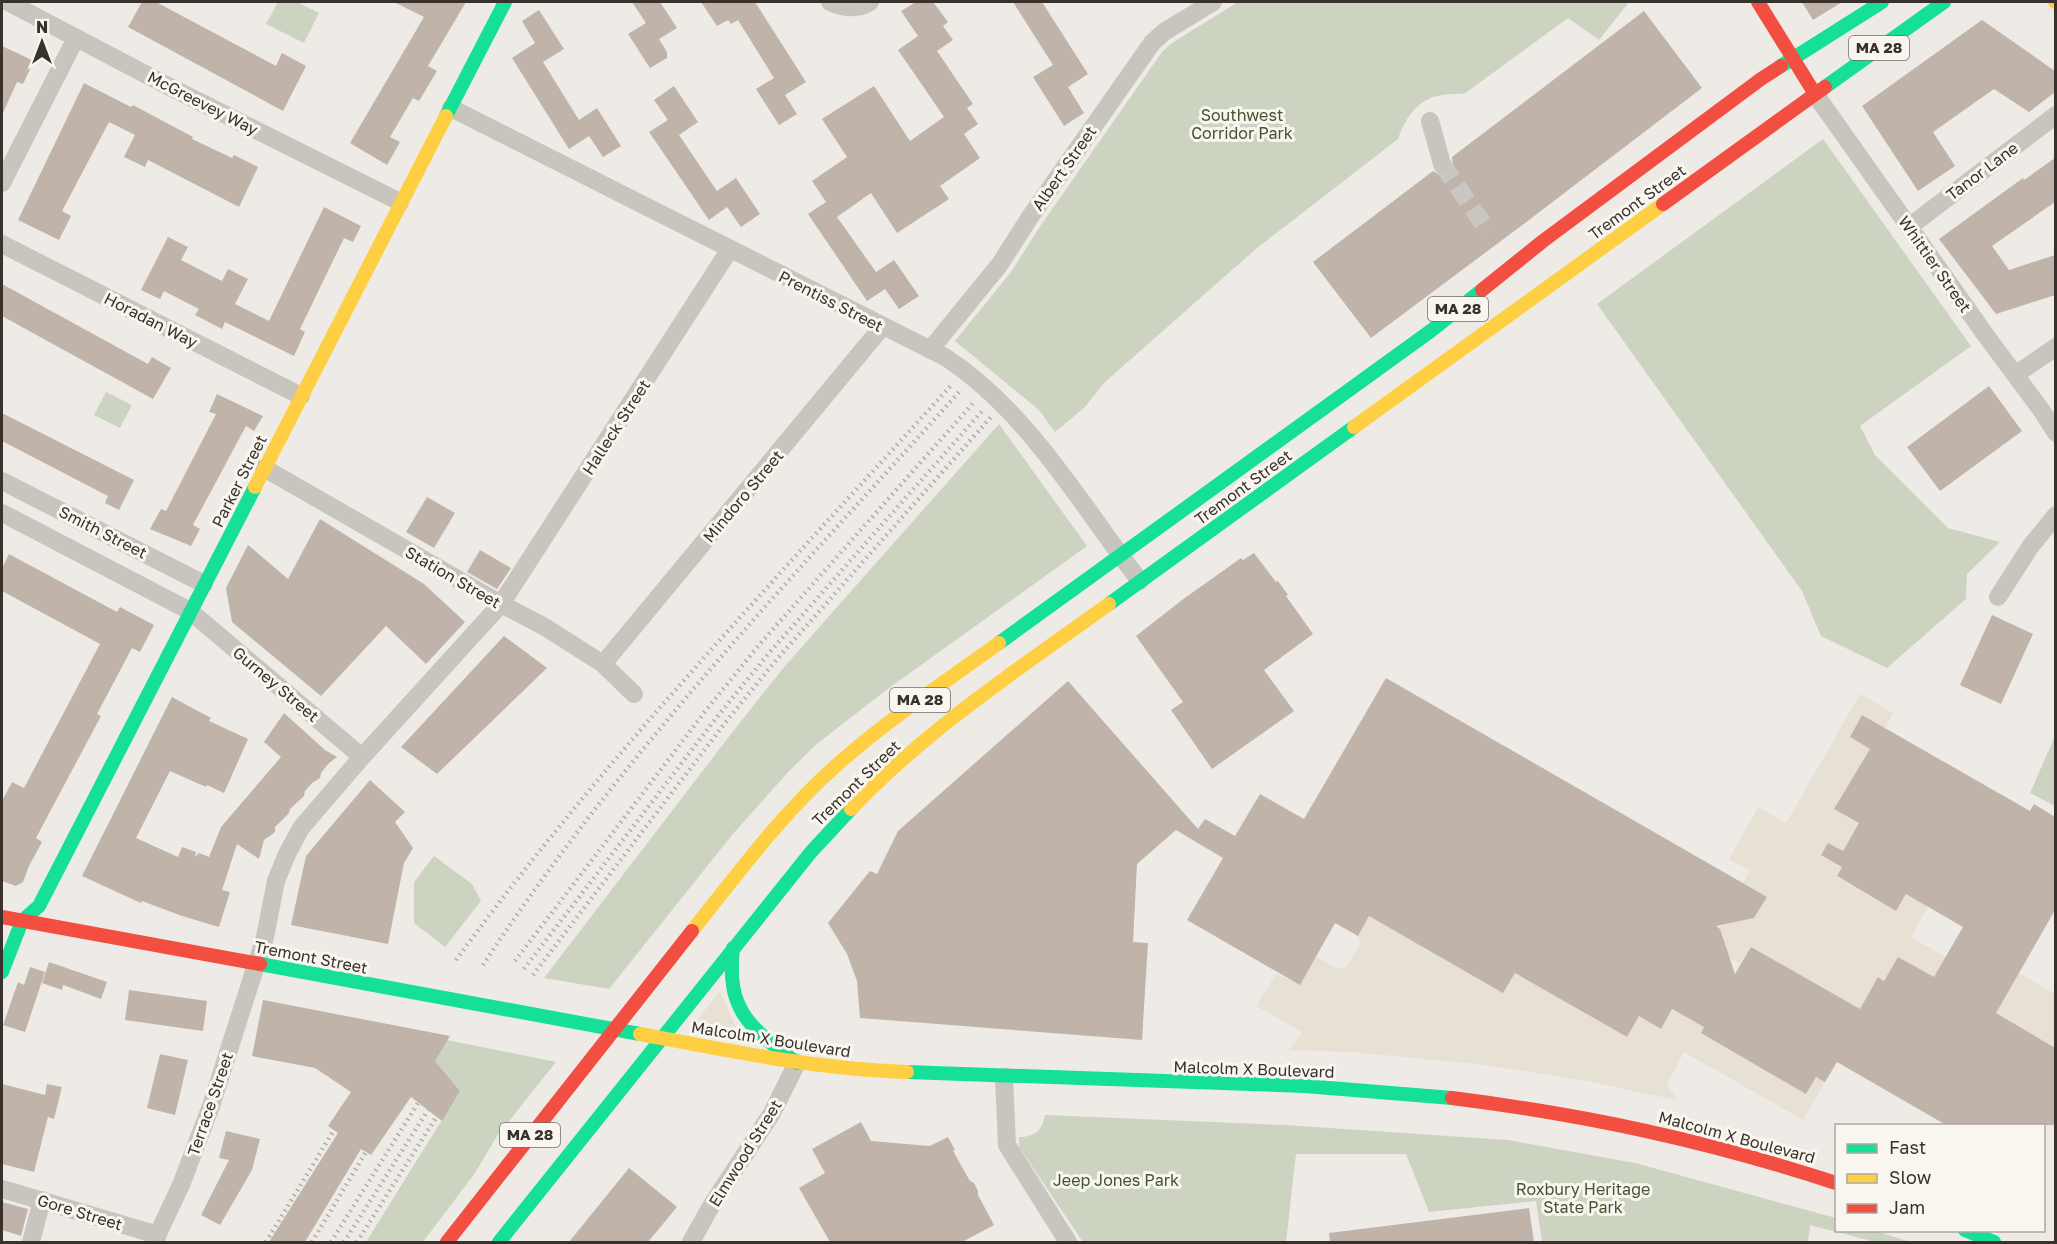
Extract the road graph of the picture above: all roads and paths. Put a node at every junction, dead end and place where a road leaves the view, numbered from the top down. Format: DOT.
graph roads {
  1 [pos="8,2"];
  2 [pos="505,2"];
  3 [pos="830,2"];
  4 [pos="870,2"];
  5 [pos="1213,2"];
  6 [pos="1758,2"];
  7 [pos="1882,2"];
  8 [pos="1944,2"];
  9 [pos="76,38"];
  10 [pos="1793,59"];
  11 [pos="1815,94"];
  12 [pos="451,108"];
  13 [pos="2055,115"];
  14 [pos="1430,121"];
  15 [pos="1442,164"];
  16 [pos="2,183"];
  17 [pos="400,202"];
  18 [pos="1909,227"];
  19 [pos="2,244"];
  20 [pos="730,249"];
  21 [pos="882,327"];
  22 [pos="2055,346"];
  23 [pos="930,350"];
  24 [pos="2015,375"];
  25 [pos="301,396"];
  26 [pos="2055,433"];
  27 [pos="264,468"];
  28 [pos="2,481"];
  29 [pos="2,513"];
  30 [pos="2055,515"];
  31 [pos="1121,556"];
  32 [pos="1140,581"];
  33 [pos="204,584"];
  34 [pos="1998,597"];
  35 [pos="501,604"];
  36 [pos="190,611"];
  37 [pos="603,664"];
  38 [pos="634,694"];
  39 [pos="362,757"];
  40 [pos="2,917"];
  41 [pos="22,921"];
  42 [pos="733,948"];
  43 [pos="256,963"];
  44 [pos="2,972"];
  45 [pos="615,1029"];
  46 [pos="662,1038"];
  47 [pos="797,1063"];
  48 [pos="1004,1077"];
  49 [pos="1835,1183"];
  50 [pos="2,1189"];
  51 [pos="42,1200"];
  52 [pos="1970,1232"];
  53 [pos="156,1239"];
  54 [pos="31,1242"];
  55 [pos="447,1242"];
  56 [pos="499,1242"];
  57 [pos="691,1242"];
  58 [pos="1068,1242"];
  59 [pos="1994,1242"];
  1 -- 9 [label="street, McGreevey Way"];
  2 -- 12 [label="main road, Parker Street"];
  3 -- 4 [label="street"];
  5 -- 23 [label="street, Albert Street"];
  6 -- 10 [label="main road"];
  7 -- 10 [label="main road, Tremont Street / MA 28"];
  8 -- 11 [label="main road, Tremont Street / MA 28"];
  9 -- 16 [label="street"];
  9 -- 17 [label="street, McGreevey Way"];
  10 -- 11 [label="main road"];
  10 -- 31 [label="main road, Tremont Street / MA 28"];
  11 -- 18 [label="street, Whittier Street"];
  11 -- 32 [label="main road, Tremont Street / MA 28"];
  12 -- 17 [label="main road, Parker Street"];
  12 -- 20 [label="street, Prentiss Street"];
  13 -- 18 [label="street, Tanor Lane"];
  14 -- 15 [label="street"];
  17 -- 25 [label="main road, Parker Street"];
  18 -- 24 [label="street, Whittier Street"];
  19 -- 25 [label="street, Horadan Way"];
  20 -- 21 [label="street, Prentiss Street"];
  20 -- 35 [label="street, Halleck Street"];
  21 -- 23 [label="street, Prentiss Street"];
  21 -- 37 [label="street, Mindoro Street"];
  22 -- 24 [label="street"];
  23 -- 31 [label="street, Prentiss Street"];
  24 -- 26 [label="street, Whittier Street"];
  25 -- 27 [label="main road, Parker Street"];
  27 -- 33 [label="main road, Parker Street"];
  27 -- 35 [label="street, Station Street"];
  28 -- 33 [label="street, Smith Street"];
  29 -- 36 [label="street, Smith Street"];
  30 -- 34 [label="street"];
  31 -- 32 [label="street, Prentiss Street"];
  31 -- 45 [label="main road, Tremont Street / MA 28"];
  32 -- 42 [label="main road, Tremont Street / MA 28"];
  33 -- 36 [label="main road, Parker Street"];
  35 -- 37 [label="street, Station Street"];
  35 -- 39 [label="street"];
  36 -- 39 [label="street, Gurney Street"];
  36 -- 41 [label="main road, Parker Street"];
  37 -- 38 [label="street, Station Street"];
  39 -- 43 [label="street"];
  40 -- 41 [label="main road, Tremont Street"];
  41 -- 43 [label="main road, Tremont Street"];
  41 -- 44 [label="main road, Parker Street"];
  42 -- 46 [label="main road, Tremont Street / MA 28"];
  42 -- 47 [label="main road"];
  43 -- 45 [label="main road, Tremont Street"];
  43 -- 53 [label="street, Terrace Street"];
  45 -- 46 [label="main road, Tremont Street"];
  45 -- 55 [label="main road, MA 28"];
  46 -- 47 [label="main road, Malcolm X Boulevard"];
  46 -- 56 [label="main road, MA 28"];
  47 -- 48 [label="main road, Malcolm X Boulevard"];
  47 -- 57 [label="street, Elmwood Street"];
  48 -- 49 [label="main road, Malcolm X Boulevard"];
  48 -- 58 [label="street"];
  50 -- 51 [label="street, Gore Street"];
  51 -- 53 [label="street, Gore Street"];
  51 -- 54 [label="street"];
  52 -- 59 [label="main road"];
}
